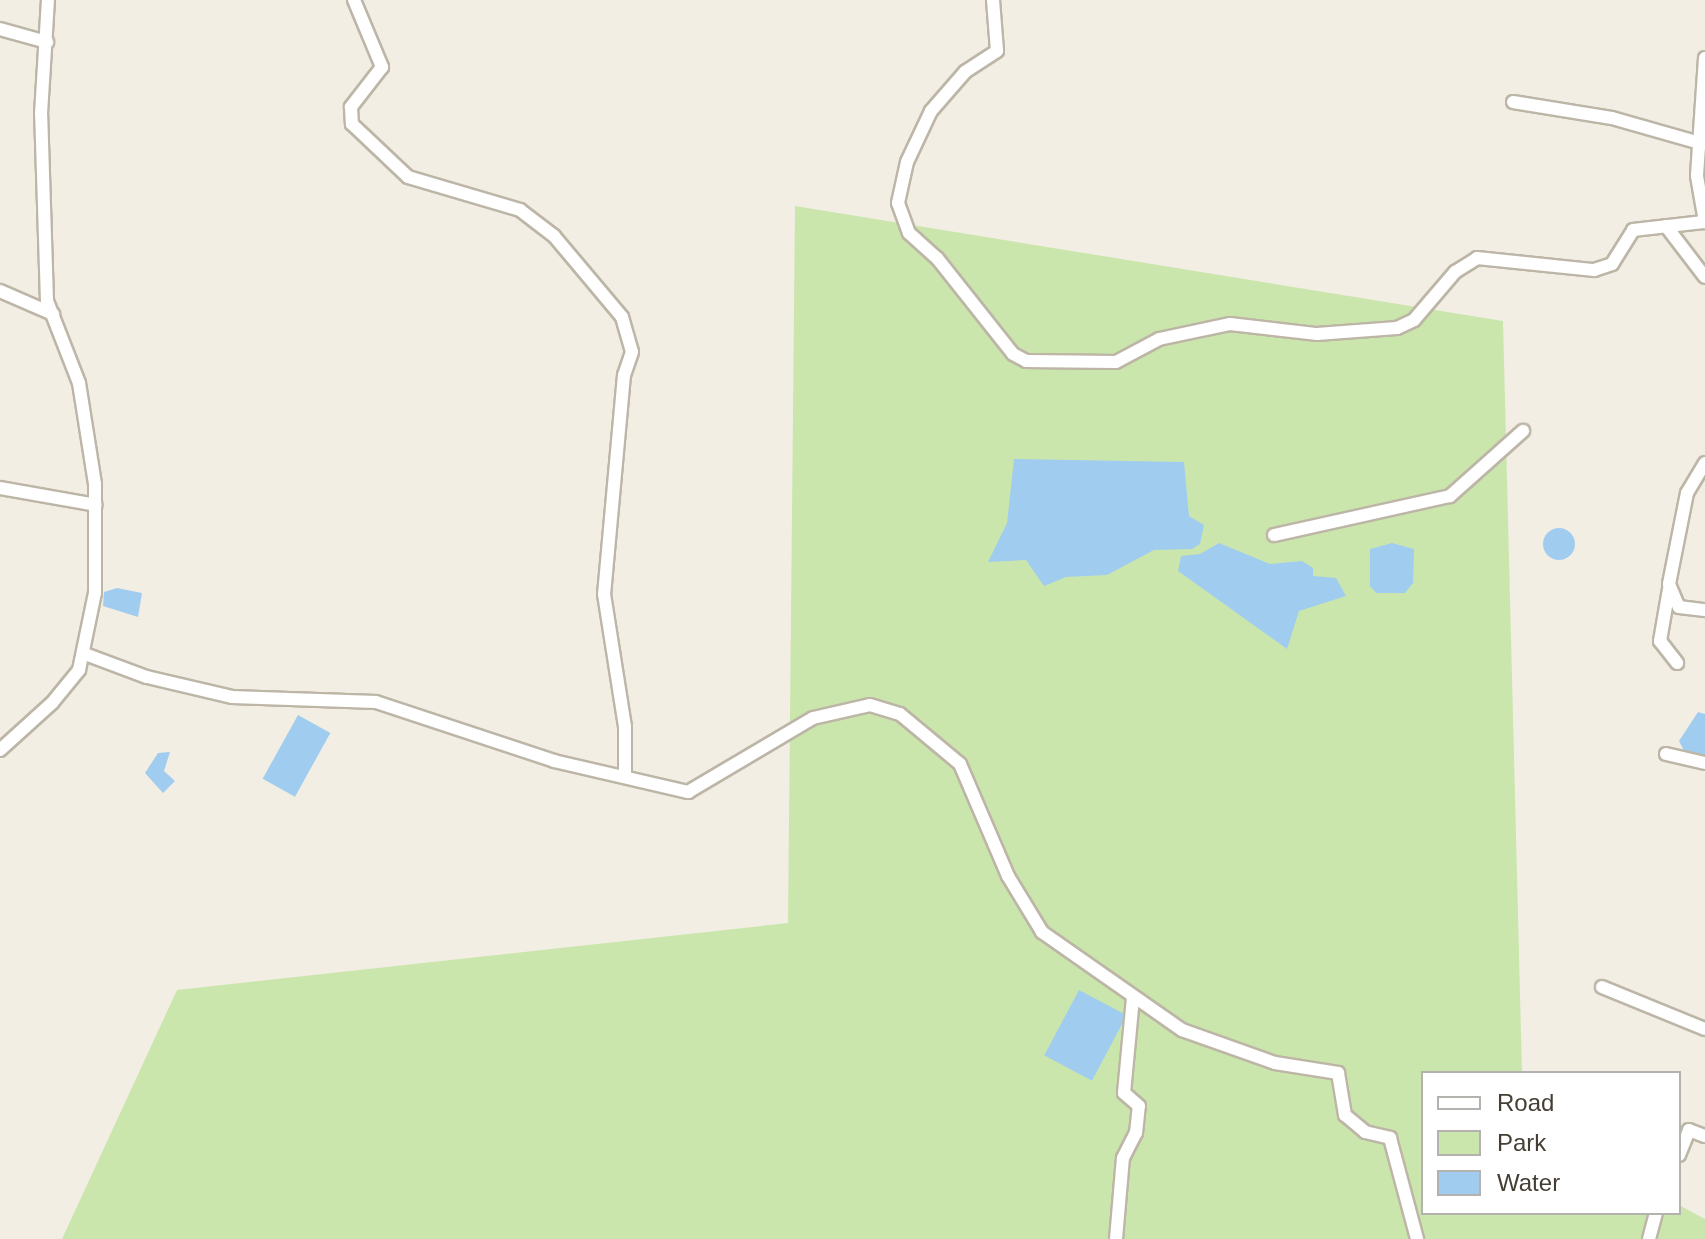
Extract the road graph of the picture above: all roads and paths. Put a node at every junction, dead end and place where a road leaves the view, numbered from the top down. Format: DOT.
graph roads {
  1 [pos="48,0"];
  2 [pos="354,0"];
  3 [pos="993,0"];
  4 [pos="0,29"];
  5 [pos="47,42"];
  6 [pos="1705,58"];
  7 [pos="1513,102"];
  8 [pos="1703,144"];
  9 [pos="1704,222"];
  10 [pos="1666,226"];
  11 [pos="1705,277"];
  12 [pos="0,291"];
  13 [pos="53,314"];
  14 [pos="1523,431"];
  15 [pos="1705,463"];
  16 [pos="0,488"];
  17 [pos="96,505"];
  18 [pos="1274,535"];
  19 [pos="1669,589"];
  20 [pos="1705,610"];
  21 [pos="85,654"];
  22 [pos="1677,663"];
  23 [pos="0,750"];
  24 [pos="1666,754"];
  25 [pos="1705,763"];
  26 [pos="625,777"];
  27 [pos="1602,987"];
  28 [pos="1133,998"];
  29 [pos="1705,1029"];
  30 [pos="1705,1136"];
  31 [pos="1681,1150"];
  32 [pos="1655,1215"];
  33 [pos="1116,1239"];
  34 [pos="1417,1239"];
  35 [pos="1649,1239"];
  1 -- 5 [label="street"];
  2 -- 26 [label="street"];
  3 -- 10 [label="street"];
  4 -- 5 [label="street"];
  5 -- 13 [label="street"];
  6 -- 8 [label="street"];
  7 -- 8 [label="street"];
  8 -- 9 [label="street"];
  9 -- 10 [label="street"];
  10 -- 11 [label="street"];
  12 -- 13 [label="street"];
  13 -- 17 [label="street"];
  14 -- 18 [label="street"];
  15 -- 19 [label="street"];
  16 -- 17 [label="street"];
  17 -- 21 [label="street"];
  19 -- 20 [label="street"];
  19 -- 22 [label="street"];
  21 -- 23 [label="street"];
  21 -- 26 [label="street"];
  24 -- 25 [label="street"];
  26 -- 28 [label="street"];
  27 -- 29 [label="street"];
  28 -- 33 [label="street"];
  28 -- 34 [label="street"];
  30 -- 31 [label="street"];
  32 -- 35 [label="street"];
}
